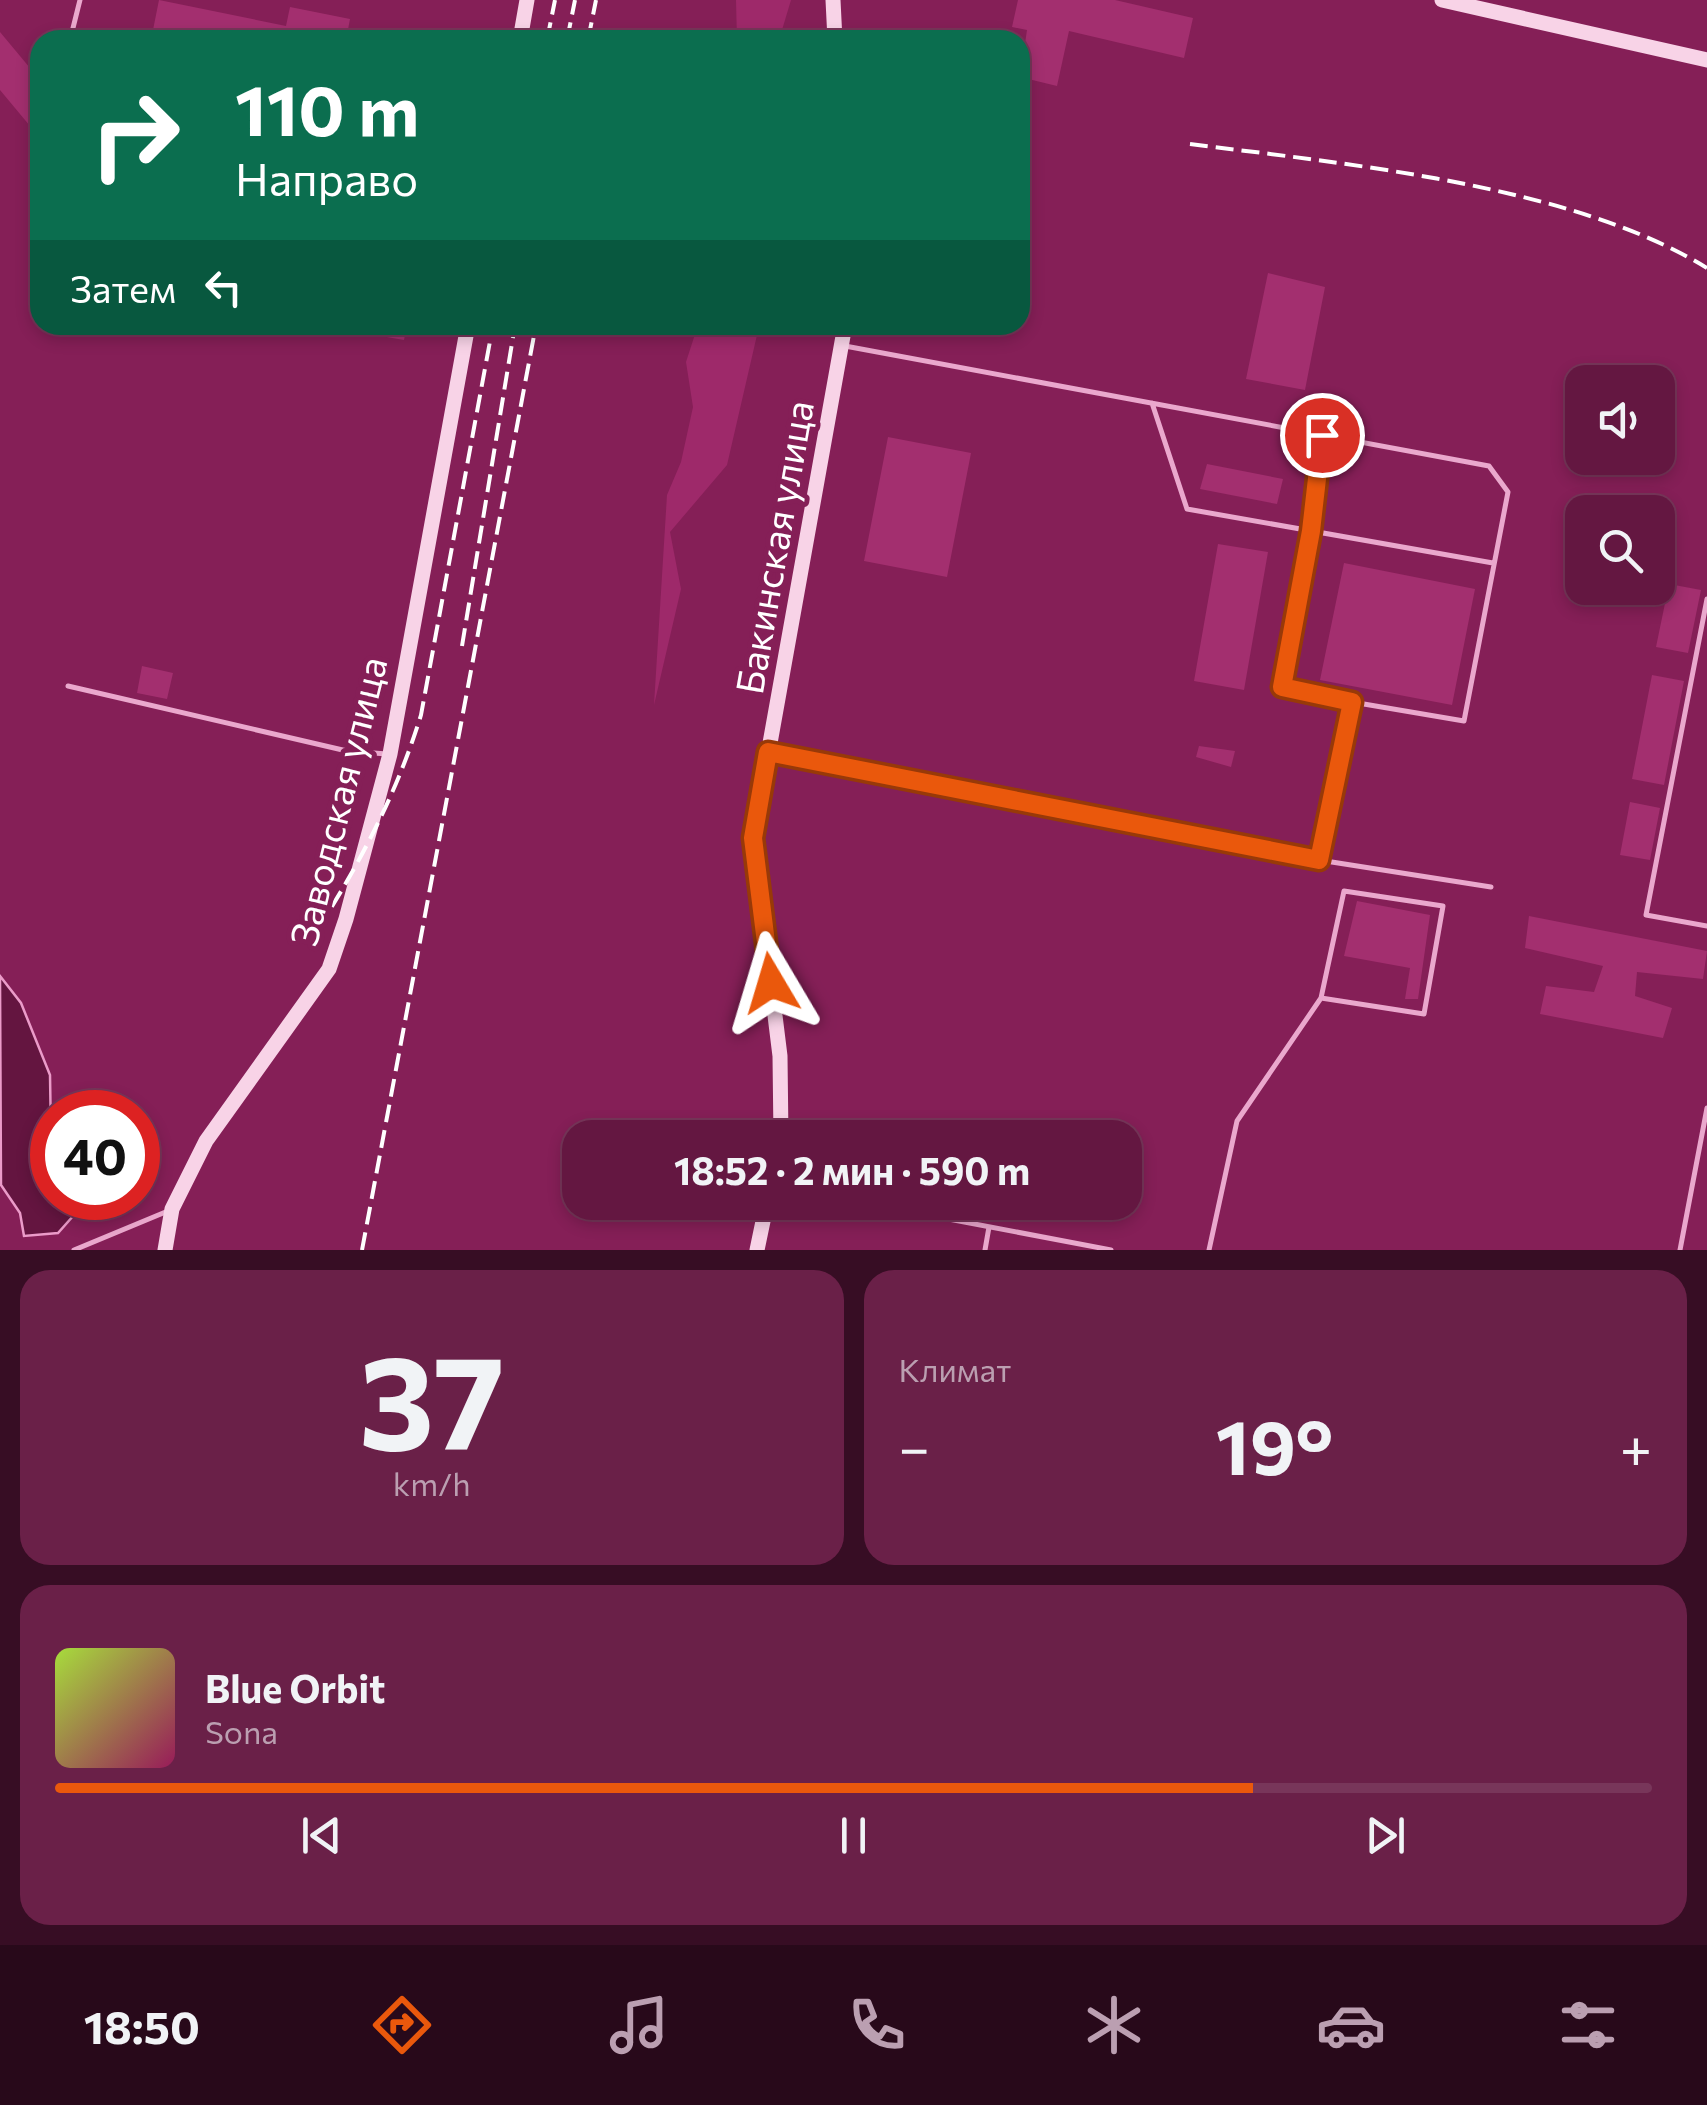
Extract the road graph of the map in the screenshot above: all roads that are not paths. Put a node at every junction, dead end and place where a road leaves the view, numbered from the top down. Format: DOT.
graph roads {
  1 [pos="80,0"];
  2 [pos="527,0"];
  3 [pos="834,0"];
  4 [pos="1442,0"];
  5 [pos="72,30"];
  6 [pos="522,30"];
  7 [pos="835,30"];
  8 [pos="1707,60"];
  9 [pos="466,335"];
  10 [pos="844,335"];
  11 [pos="842,346"];
  12 [pos="1152,404"];
  13 [pos="1322,435"];
  14 [pos="1311,531"];
  15 [pos="1494,564"];
  16 [pos="1707,600"];
  17 [pos="68,686"];
  18 [pos="1352,702"];
  19 [pos="768,752"];
  20 [pos="390,754"];
  21 [pos="1319,860"];
  22 [pos="1491,887"];
  23 [pos="1707,926"];
  24 [pos="1321,998"];
  25 [pos="1707,1108"];
  26 [pos="781,1120"];
  27 [pos="172,1209"];
  28 [pos="763,1220"];
  29 [pos="953,1220"];
  30 [pos="989,1227"];
  31 [pos="74,1250"];
  32 [pos="165,1250"];
  33 [pos="757,1250"];
  34 [pos="985,1250"];
  35 [pos="1111,1250"];
  36 [pos="1209,1250"];
  37 [pos="1680,1250"];
  1 -- 5 [label="lane"];
  2 -- 6 [label="street"];
  3 -- 7 [label="street"];
  4 -- 8 [label="street"];
  9 -- 20 [label="street, Заводская улица"];
  10 -- 11 [label="street, Бакинская улица"];
  11 -- 12 [label="lane"];
  11 -- 19 [label="street, Бакинская улица"];
  12 -- 13 [label="lane"];
  12 -- 14 [label="lane"];
  13 -- 14 [label="lane"];
  13 -- 15 [label="lane"];
  14 -- 15 [label="lane"];
  14 -- 18 [label="lane"];
  15 -- 18 [label="lane"];
  16 -- 23 [label="lane"];
  17 -- 20 [label="lane"];
  18 -- 21 [label="lane"];
  19 -- 21 [label="lane"];
  19 -- 26 [label="street, Бакинская улица"];
  20 -- 27 [label="street, Заводская улица"];
  21 -- 22 [label="lane"];
  24 -- 24 [label="lane"];
  24 -- 36 [label="lane"];
  25 -- 37 [label="lane"];
  27 -- 31 [label="lane"];
  27 -- 32 [label="street, Заводская улица"];
  28 -- 33 [label="street"];
  29 -- 30 [label="lane"];
  30 -- 34 [label="lane"];
  30 -- 35 [label="lane"];
}
